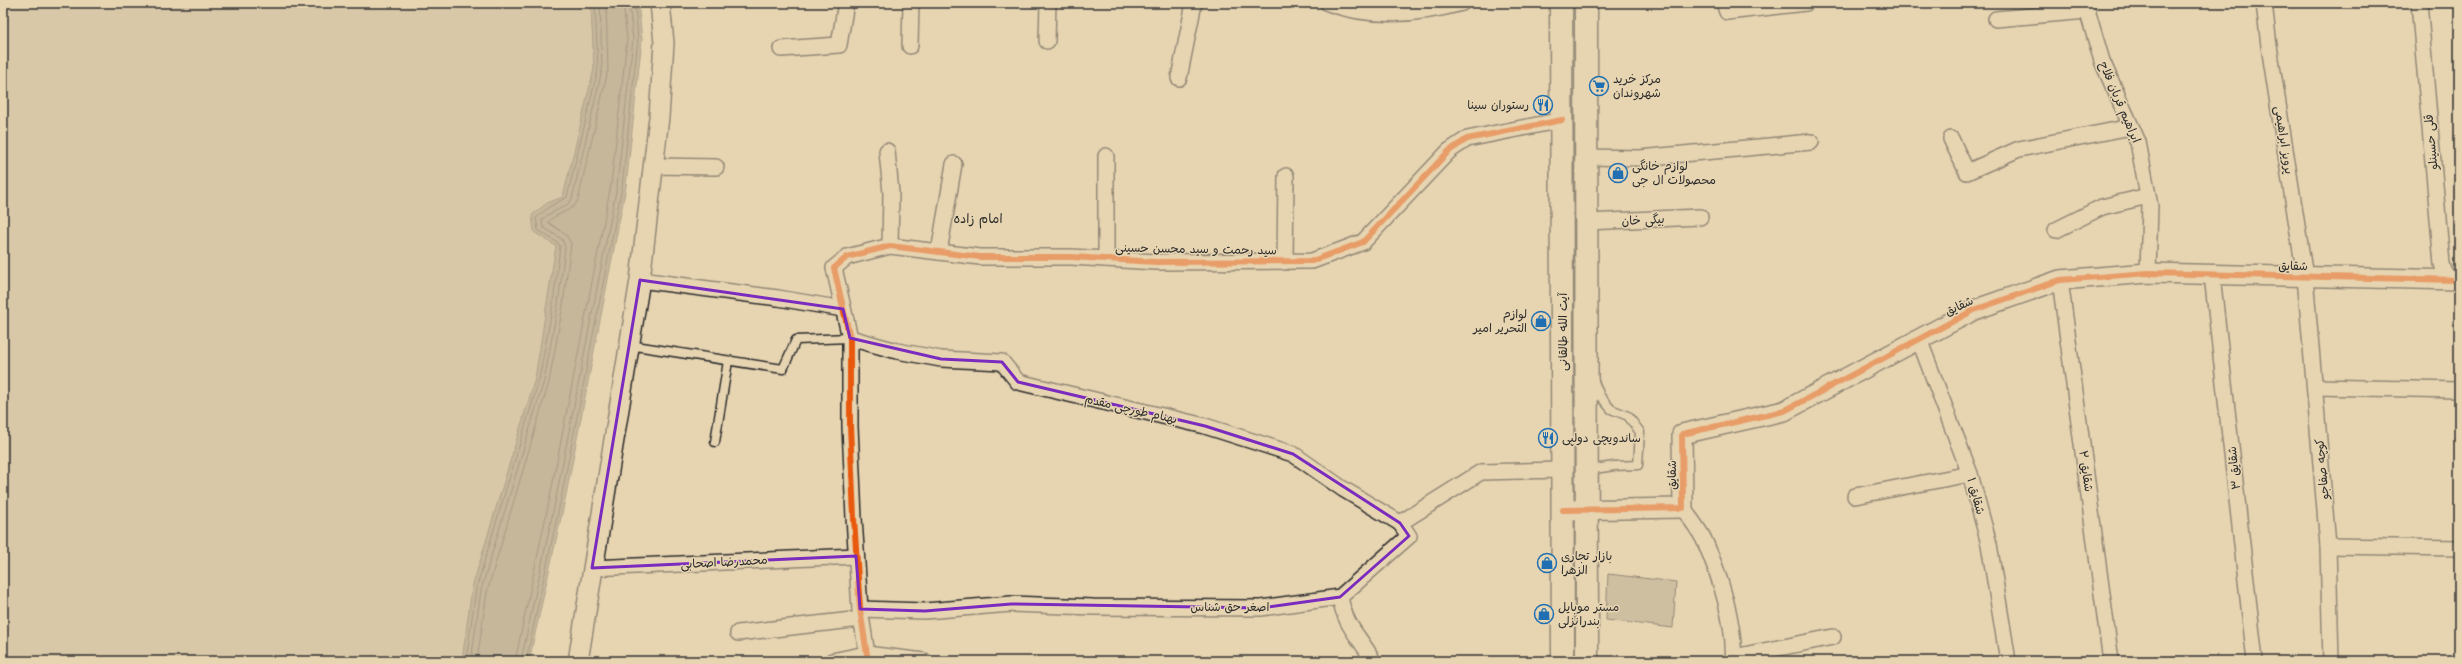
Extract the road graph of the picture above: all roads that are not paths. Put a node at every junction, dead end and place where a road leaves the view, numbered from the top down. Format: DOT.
graph roads {
  1 [pos="660,3"];
  2 [pos="846,3"];
  3 [pos="911,3"];
  4 [pos="1048,3"];
  5 [pos="1194,3"];
  6 [pos="1328,3"];
  7 [pos="1462,3"];
  8 [pos="1561,3"];
  9 [pos="1586,3"];
  10 [pos="1724,3"];
  11 [pos="1806,3"];
  12 [pos="2264,3"];
  13 [pos="2418,3"];
  14 [pos="2086,7"];
  15 [pos="1996,19"];
  16 [pos="1047,41"];
  17 [pos="910,46"];
  18 [pos="781,49"];
  19 [pos="1179,78"];
  20 [pos="1562,120"];
  21 [pos="2132,127"];
  22 [pos="1951,139"];
  23 [pos="1811,142"];
  24 [pos="887,151"];
  25 [pos="1106,156"];
  26 [pos="1586,157"];
  27 [pos="954,164"];
  28 [pos="653,166"];
  29 [pos="716,168"];
  30 [pos="1286,176"];
  31 [pos="2148,196"];
  32 [pos="1700,217"];
  33 [pos="1586,222"];
  34 [pos="2056,230"];
  35 [pos="890,246"];
  36 [pos="939,252"];
  37 [pos="1106,259"];
  38 [pos="1285,262"];
  39 [pos="2148,274"];
  40 [pos="2212,275"];
  41 [pos="2305,277"];
  42 [pos="640,280"];
  43 [pos="2060,280"];
  44 [pos="2453,280"];
  45 [pos="843,309"];
  46 [pos="850,338"];
  47 [pos="1918,338"];
  48 [pos="629,345"];
  49 [pos="728,360"];
  50 [pos="1587,369"];
  51 [pos="2315,387"];
  52 [pos="2459,390"];
  53 [pos="715,442"];
  54 [pos="1563,470"];
  55 [pos="1587,470"];
  56 [pos="1970,474"];
  57 [pos="1855,496"];
  58 [pos="1683,508"];
  59 [pos="1563,510"];
  60 [pos="1587,510"];
  61 [pos="1400,523"];
  62 [pos="2328,546"];
  63 [pos="2459,548"];
  64 [pos="856,556"];
  65 [pos="592,568"];
  66 [pos="1340,597"];
  67 [pos="860,614"];
  68 [pos="738,633"];
  69 [pos="1833,636"];
  70 [pos="867,657"];
  71 [pos="1734,659"];
  72 [pos="578,661"];
  73 [pos="832,661"];
  74 [pos="924,661"];
  75 [pos="1373,661"];
  76 [pos="1563,661"];
  77 [pos="1587,661"];
  78 [pos="2008,661"];
  79 [pos="2111,661"];
  80 [pos="2255,661"];
  81 [pos="2331,661"];
  1 -- 28 [label="street"];
  2 -- 18 [label="street"];
  3 -- 17 [label="street"];
  4 -- 16 [label="street"];
  5 -- 19 [label="street"];
  6 -- 7 [label="street"];
  8 -- 20 [label="main road, آیت الله طالقانی"];
  9 -- 26 [label="main road, آیت الله طالقانی"];
  10 -- 11 [label="street"];
  12 -- 41 [label="street, پرویز ابراهیمی"];
  13 -- 44 [label="street, قلی حسینلو"];
  14 -- 15 [label="street"];
  14 -- 21 [label="street, ابراهیم قربان فلاح"];
  20 -- 38 [label="street, سید رحمت و سید محسن حسینی"];
  20 -- 54 [label="main road, آیت الله طالقانی"];
  21 -- 22 [label="street"];
  21 -- 31 [label="street, ابراهیم قربان فلاح"];
  23 -- 26 [label="street"];
  24 -- 35 [label="street"];
  25 -- 37 [label="street"];
  26 -- 33 [label="main road, آیت الله طالقانی"];
  27 -- 36 [label="street"];
  28 -- 29 [label="street"];
  28 -- 42 [label="street"];
  30 -- 38 [label="street"];
  31 -- 34 [label="street"];
  31 -- 39 [label="street, ابراهیم قربان فلاح"];
  32 -- 33 [label="street, بیگی خان"];
  33 -- 50 [label="main road, آیت الله طالقانی"];
  35 -- 36 [label="street, سید رحمت و سید محسن حسینی"];
  35 -- 45 [label="street, سید رحمت و سید محسن حسینی"];
  36 -- 37 [label="street, سید رحمت و سید محسن حسینی"];
  37 -- 38 [label="street, سید رحمت و سید محسن حسینی"];
  39 -- 40 [label="street, شقایق"];
  39 -- 43 [label="street, شقایق"];
  40 -- 41 [label="street, شقایق"];
  40 -- 80 [label="street, شقایق ۳"];
  41 -- 44 [label="street, شقایق"];
  41 -- 51 [label="street, کوچه صفاجو"];
  42 -- 45 [label="street"];
  42 -- 48 [label="street"];
  43 -- 47 [label="street, شقایق"];
  43 -- 79 [label="street, شقایق ۲"];
  45 -- 46 [label="street, سید رحمت و سید محسن حسینی"];
  46 -- 49 [label="lane"];
  46 -- 61 [label="street, بهنام طورچی مقدم"];
  46 -- 64 [label="street, سید رحمت و سید محسن حسینی"];
  47 -- 56 [label="street, شقایق ۱"];
  47 -- 58 [label="street, شقایق"];
  48 -- 49 [label="lane"];
  48 -- 65 [label="street"];
  49 -- 53 [label="lane"];
  50 -- 55 [label="main road, آیت الله طالقانی"];
  50 -- 55 [label="lane"];
  51 -- 52 [label="street"];
  51 -- 62 [label="street, کوچه صفاجو"];
  54 -- 55 [label="main road"];
  54 -- 59 [label="main road, آیت الله طالقانی"];
  54 -- 61 [label="street"];
  55 -- 60 [label="main road, آیت الله طالقانی"];
  56 -- 57 [label="street"];
  56 -- 78 [label="street, شقایق ۱"];
  58 -- 60 [label="street"];
  58 -- 71 [label="street"];
  59 -- 60 [label="street"];
  59 -- 76 [label="main road, آیت الله طالقانی"];
  60 -- 77 [label="main road, آیت الله طالقانی"];
  61 -- 66 [label="street"];
  62 -- 63 [label="street"];
  62 -- 81 [label="street, کوچه صفاجو"];
  64 -- 65 [label="street, محمدرضا اصحابی"];
  64 -- 67 [label="street, سید رحمت و سید محسن حسینی"];
  65 -- 72 [label="street"];
  66 -- 67 [label="street, اصغر حق شناس"];
  66 -- 75 [label="street"];
  67 -- 68 [label="street, اصغر حق شناس"];
  67 -- 70 [label="street, سید رحمت و سید محسن حسینی"];
  69 -- 71 [label="street"];
  70 -- 73 [label="street"];
  70 -- 74 [label="street"];
}
